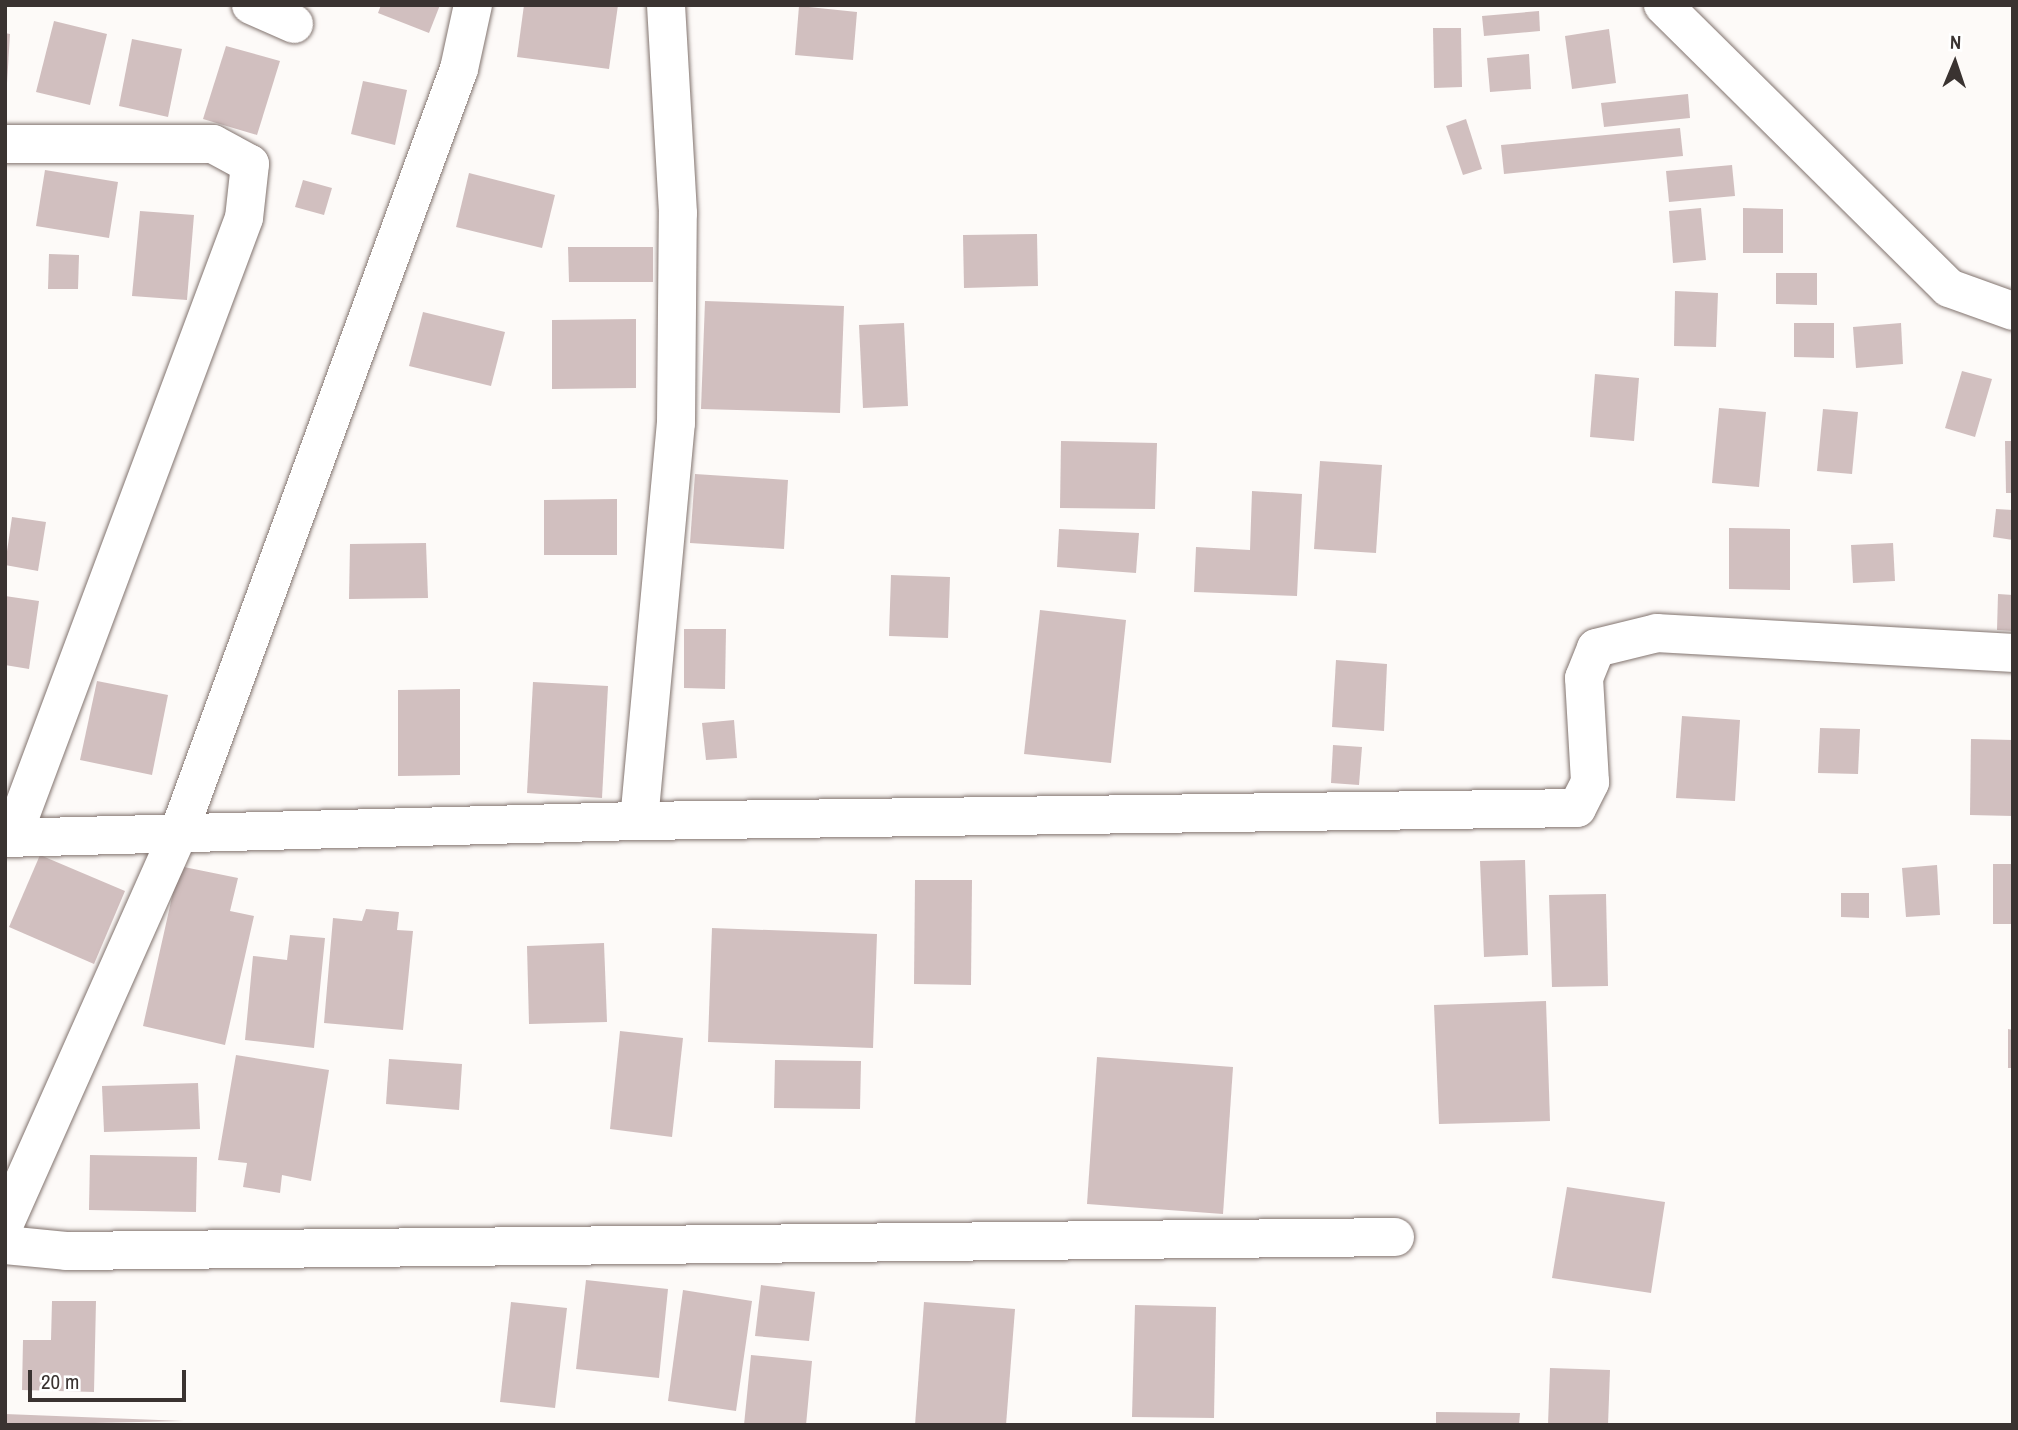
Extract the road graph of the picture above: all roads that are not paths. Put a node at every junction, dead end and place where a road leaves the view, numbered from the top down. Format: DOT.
graph roads {
  1 [pos="251,5"];
  2 [pos="472,5"];
  3 [pos="666,5"];
  4 [pos="1663,5"];
  5 [pos="294,24"];
  6 [pos="5,144"];
  7 [pos="2013,311"];
  8 [pos="2013,653"];
  9 [pos="639,821"];
  10 [pos="177,837"];
  11 [pos="9,838"];
  12 [pos="5,1223"];
  13 [pos="1395,1237"];
  14 [pos="5,1245"];
  1 -- 5 [label="street"];
  2 -- 10 [label="street"];
  3 -- 9 [label="street"];
  4 -- 7 [label="street"];
  6 -- 11 [label="street"];
  8 -- 9 [label="street"];
  9 -- 10 [label="street"];
  10 -- 11 [label="street"];
  10 -- 12 [label="street"];
  13 -- 14 [label="street"];
}
